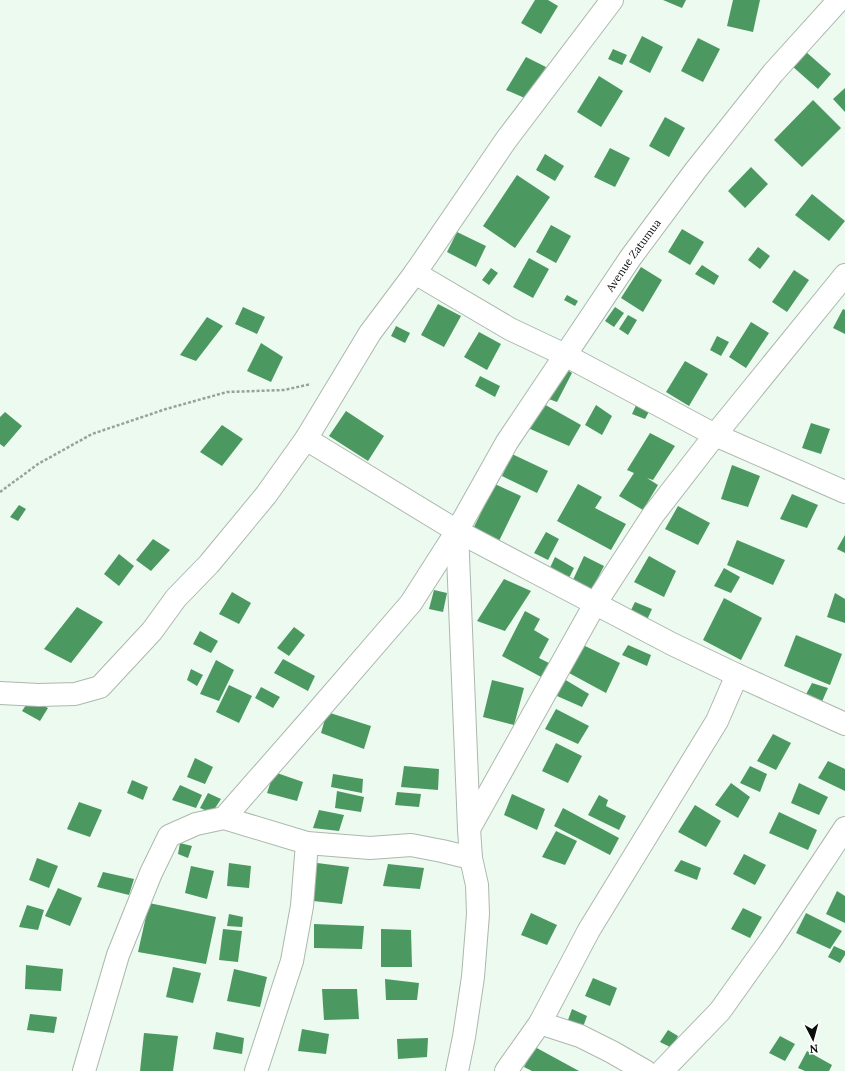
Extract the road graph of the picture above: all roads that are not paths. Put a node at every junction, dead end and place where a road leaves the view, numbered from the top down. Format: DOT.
graph roads {
  1 [pos="612,0"];
  2 [pos="839,0"];
  3 [pos="415,273"];
  4 [pos="845,275"];
  5 [pos="565,355"];
  6 [pos="715,435"];
  7 [pos="306,439"];
  8 [pos="845,492"];
  9 [pos="457,531"];
  10 [pos="595,604"];
  11 [pos="737,675"];
  12 [pos="0,693"];
  13 [pos="845,724"];
  14 [pos="224,818"];
  15 [pos="845,828"];
  16 [pos="469,829"];
  17 [pos="308,843"];
  18 [pos="471,858"];
  19 [pos="540,1023"];
  20 [pos="84,1071"];
  21 [pos="256,1071"];
  22 [pos="457,1071"];
  23 [pos="506,1071"];
  24 [pos="645,1071"];
  25 [pos="662,1071"];
  1 -- 3 [label="street"];
  2 -- 5 [label="street, Avenue Zatumua"];
  3 -- 5 [label="street"];
  3 -- 7 [label="street"];
  4 -- 6 [label="street"];
  5 -- 6 [label="street"];
  5 -- 9 [label="street, Avenue Zatumua"];
  6 -- 8 [label="street"];
  6 -- 10 [label="street"];
  7 -- 9 [label="street"];
  7 -- 12 [label="street"];
  9 -- 10 [label="street"];
  9 -- 14 [label="street, Avenue Zatumua"];
  9 -- 16 [label="street"];
  10 -- 11 [label="street"];
  10 -- 16 [label="street"];
  11 -- 13 [label="street"];
  11 -- 19 [label="street"];
  14 -- 17 [label="street"];
  14 -- 20 [label="street"];
  15 -- 25 [label="street"];
  16 -- 18 [label="street"];
  17 -- 18 [label="street"];
  17 -- 21 [label="street"];
  18 -- 22 [label="street"];
  19 -- 23 [label="street"];
  19 -- 24 [label="street"];
}
